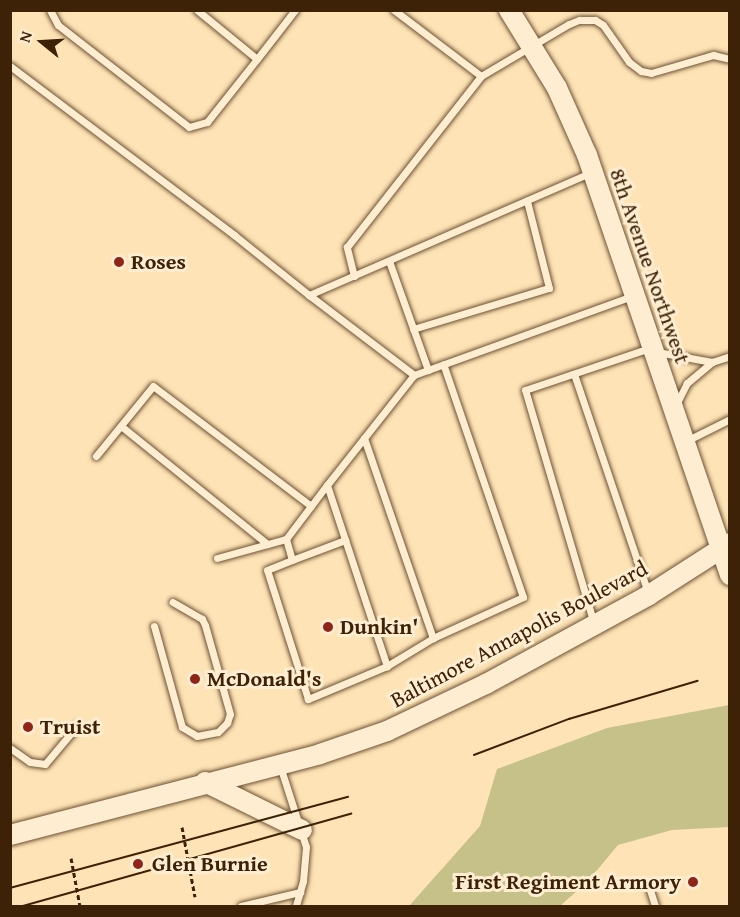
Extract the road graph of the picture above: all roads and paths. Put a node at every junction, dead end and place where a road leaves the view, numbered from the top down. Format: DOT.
graph roads {
  1 [pos="50,10"];
  2 [pos="197,10"];
  3 [pos="295,10"];
  4 [pos="394,10"];
  5 [pos="509,10"];
  6 [pos="532,47"];
  7 [pos="257,59"];
  8 [pos="729,59"];
  9 [pos="10,66"];
  10 [pos="481,76"];
  11 [pos="593,172"];
  12 [pos="527,201"];
  13 [pos="389,261"];
  14 [pos="354,276"];
  15 [pos="309,295"];
  16 [pos="635,295"];
  17 [pos="413,329"];
  18 [pos="653,350"];
  19 [pos="729,356"];
  20 [pos="712,362"];
  21 [pos="443,364"];
  22 [pos="428,369"];
  23 [pos="574,374"];
  24 [pos="414,375"];
  25 [pos="674,410"];
  26 [pos="729,419"];
  27 [pos="121,426"];
  28 [pos="364,438"];
  29 [pos="685,442"];
  30 [pos="96,456"];
  31 [pos="327,485"];
  32 [pos="311,506"];
  33 [pos="285,539"];
  34 [pos="345,540"];
  35 [pos="267,544"];
  36 [pos="725,546"];
  37 [pos="218,558"];
  38 [pos="292,560"];
  39 [pos="729,575"];
  40 [pos="649,595"];
  41 [pos="173,602"];
  42 [pos="594,625"];
  43 [pos="154,626"];
  44 [pos="433,638"];
  45 [pos="387,666"];
  46 [pos="77,726"];
  47 [pos="10,748"];
  48 [pos="279,764"];
  49 [pos="204,782"];
  50 [pos="182,827"];
  51 [pos="302,830"];
  52 [pos="10,835"];
  53 [pos="71,858"];
  54 [pos="649,887"];
  55 [pos="300,892"];
  56 [pos="195,897"];
  57 [pos="80,906"];
  58 [pos="242,906"];
  59 [pos="296,906"];
  60 [pos="655,906"];
  1 -- 7 [label="lane"];
  2 -- 7 [label="lane"];
  3 -- 7 [label="lane"];
  4 -- 10 [label="lane"];
  5 -- 6 [label="main road, 8th Avenue Northwest"];
  6 -- 8 [label="lane"];
  6 -- 10 [label="lane"];
  6 -- 11 [label="main road, 8th Avenue Northwest"];
  9 -- 15 [label="lane"];
  10 -- 14 [label="lane"];
  11 -- 12 [label="lane"];
  11 -- 16 [label="main road, 8th Avenue Northwest"];
  12 -- 13 [label="lane"];
  12 -- 17 [label="lane"];
  13 -- 14 [label="lane"];
  13 -- 17 [label="lane"];
  14 -- 15 [label="lane"];
  15 -- 24 [label="lane"];
  16 -- 18 [label="main road, 8th Avenue Northwest"];
  16 -- 21 [label="lane"];
  17 -- 22 [label="lane"];
  18 -- 20 [label="lane"];
  18 -- 23 [label="lane"];
  18 -- 25 [label="main road, 8th Avenue Northwest"];
  19 -- 20 [label="lane"];
  20 -- 25 [label="lane"];
  21 -- 22 [label="lane"];
  21 -- 44 [label="lane"];
  22 -- 24 [label="lane"];
  23 -- 40 [label="lane"];
  23 -- 42 [label="lane"];
  24 -- 28 [label="lane"];
  25 -- 29 [label="main road, 8th Avenue Northwest"];
  26 -- 29 [label="lane"];
  27 -- 30 [label="lane"];
  27 -- 32 [label="lane"];
  27 -- 35 [label="lane"];
  28 -- 31 [label="lane"];
  28 -- 44 [label="lane"];
  29 -- 36 [label="main road, 8th Avenue Northwest"];
  31 -- 32 [label="lane"];
  31 -- 34 [label="lane"];
  32 -- 33 [label="lane"];
  33 -- 35 [label="lane"];
  33 -- 38 [label="lane"];
  34 -- 38 [label="lane"];
  34 -- 45 [label="lane"];
  35 -- 37 [label="lane"];
  36 -- 39 [label="main road, 8th Avenue Northwest"];
  36 -- 40 [label="main road, Baltimore Annapolis Boulevard"];
  38 -- 45 [label="lane"];
  40 -- 42 [label="main road, Baltimore Annapolis Boulevard"];
  41 -- 43 [label="lane"];
  42 -- 48 [label="main road, Baltimore Annapolis Boulevard"];
  44 -- 45 [label="lane"];
  46 -- 47 [label="lane"];
  48 -- 49 [label="main road, Baltimore Annapolis Boulevard"];
  48 -- 51 [label="lane"];
  49 -- 51 [label="main road"];
  49 -- 52 [label="main road, Baltimore Annapolis Boulevard"];
  50 -- 56 [label="path"];
  51 -- 55 [label="lane"];
  53 -- 57 [label="path"];
  54 -- 60 [label="lane"];
  55 -- 58 [label="lane"];
  55 -- 59 [label="lane"];
}
